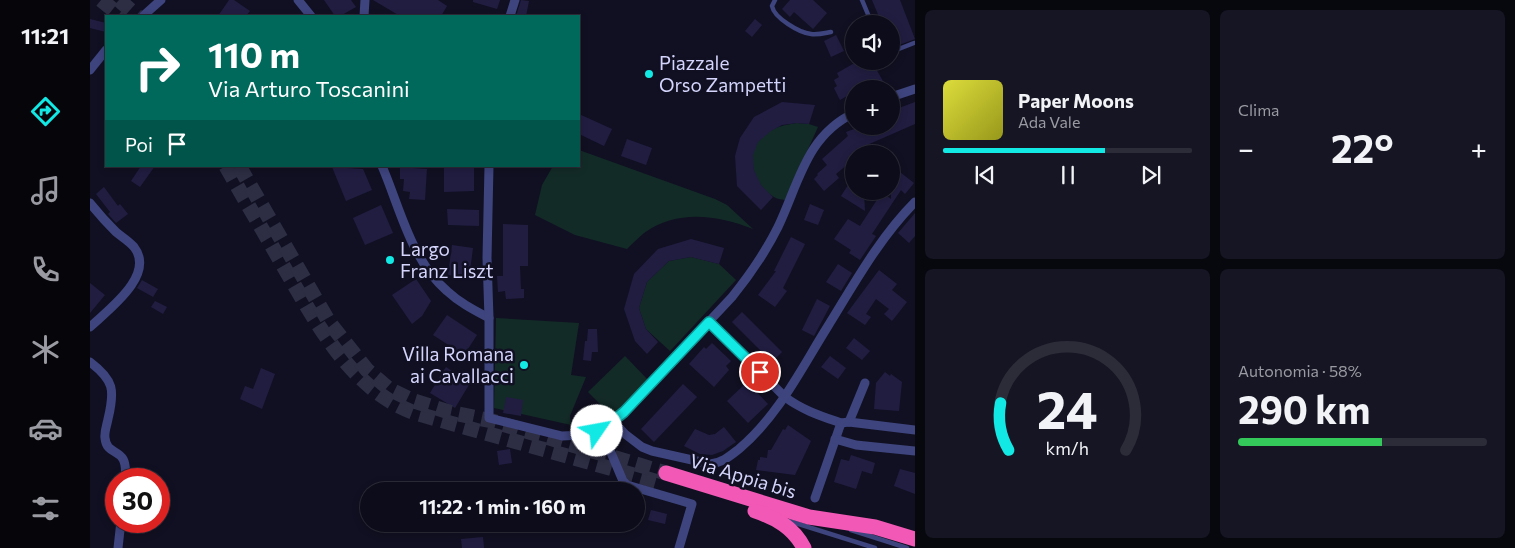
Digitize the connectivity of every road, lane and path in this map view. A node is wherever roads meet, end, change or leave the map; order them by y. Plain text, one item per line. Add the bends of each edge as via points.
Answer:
1 (161, 0) edge
2 (298, 0) edge
3 (365, 0) edge
4 (515, 0) edge
5 (775, 0) edge
6 (862, 0) edge
7 (144, 15) edge
8 (310, 15) edge
9 (364, 15) edge
10 (510, 15) edge
11 (868, 15) edge
12 (832, 32) dead end
13 (914, 43) edge
14 (900, 48) edge
15 (105, 51) edge
16 (90, 70) edge
17 (915, 89) edge
18 (900, 95) edge
19 (845, 118) edge
20 (382, 167) edge
21 (489, 167) edge
22 (915, 202) edge
23 (90, 204) edge
24 (489, 318) junction
25 (709, 322) junction
26 (90, 327) edge
27 (90, 362) edge
28 (865, 383) dead end
29 (785, 397) junction
30 (613, 421) junction
31 (845, 422) junction
32 (602, 429) junction
33 (915, 430) edge
34 (835, 439) junction
35 (915, 451) edge
36 (126, 468) edge
37 (815, 498) dead end
38 (773, 516) junction
39 (808, 516) junction
40 (120, 533) edge
41 (915, 539) edge
42 (118, 548) edge
43 (679, 548) edge
44 (804, 548) edge
45 (875, 548) edge
46 (907, 548) edge

1 - 7 street
2 - 8 street
3 - 9 street
4 - 10 street
5 - 12 lane via 772,6 774,14 799,30 810,34
6 - 11 lane
13 - 14 lane
15 - 16 street
17 - 18 street
19 - 25 street via 831,127 813,147 771,238 741,285
20 - 24 street via 416,250 433,276 456,298
21 - 24 street via 486,266
22 - 29 street via 884,239
23 - 26 street via 134,247 140,262 138,274 126,291
24 - 32 street via 490,418 562,436 583,435
25 - 29 street
25 - 30 street
27 - 36 street via 110,382 111,406 105,438 110,449 124,459
28 - 31 street
29 - 30 street via 744,445 714,464 647,449 633,441
29 - 31 street via 804,409
30 - 32 street
31 - 33 street
31 - 34 street
32 - 43 street via 627,485 692,504
34 - 35 street via 856,445
34 - 37 street
38 - 39 highway, Via Appia bis via 664,478
38 - 44 highway, Via Appia bis via 793,531
38 - 45 lane
39 - 41 highway, Via Appia bis via 868,526
39 - 46 lane
40 - 42 street

